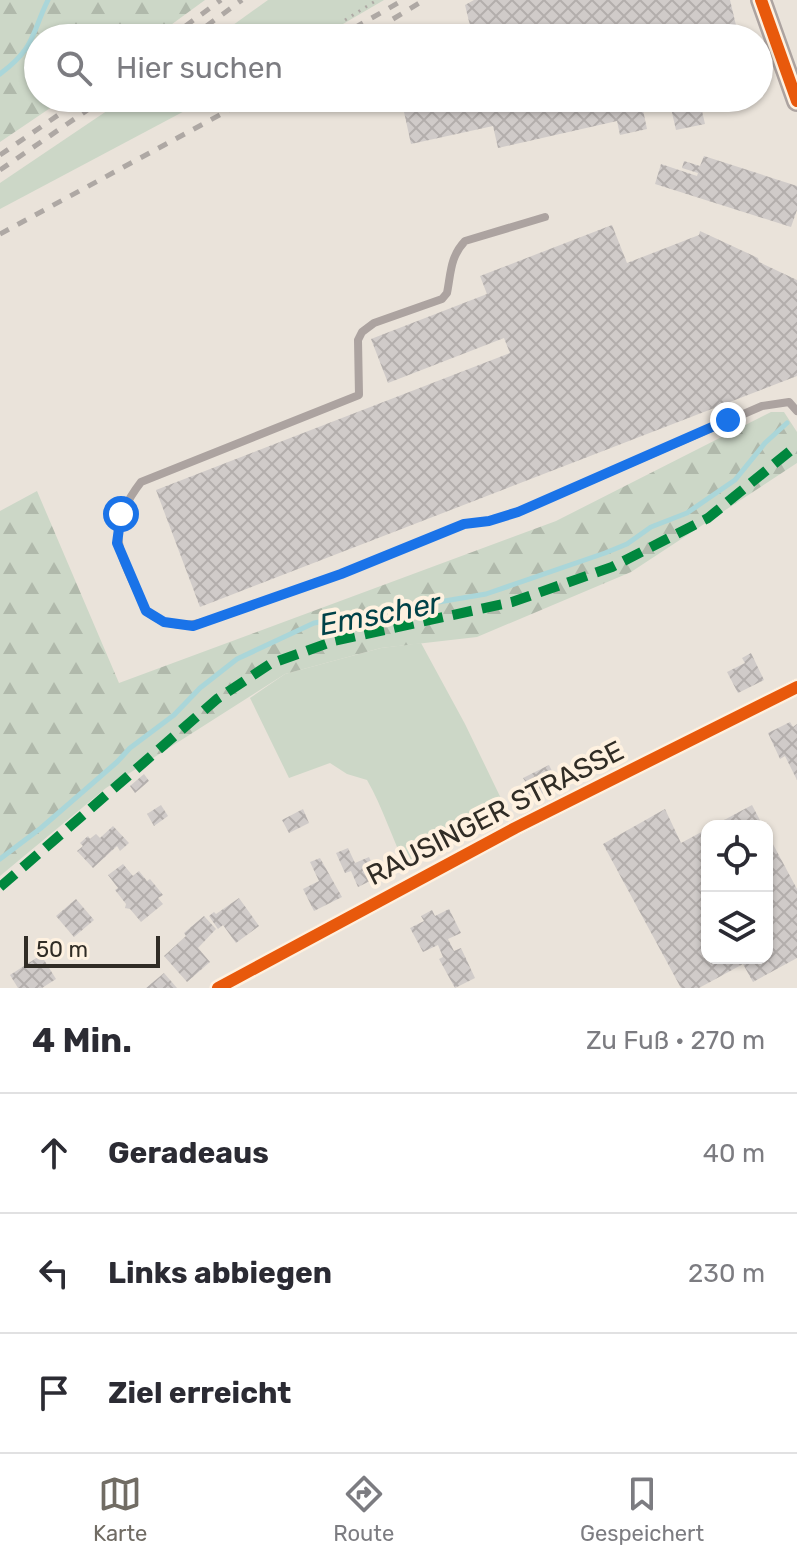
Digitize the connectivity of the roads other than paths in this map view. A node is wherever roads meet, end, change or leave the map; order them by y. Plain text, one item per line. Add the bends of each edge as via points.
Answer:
1 (761, 0) edge
2 (772, 24) edge
3 (773, 26) edge
4 (792, 67) edge
5 (797, 101) edge
6 (545, 217) dead end
7 (797, 411) edge
8 (797, 687) edge
9 (218, 988) edge

1 - 2 street
3 - 4 street
4 - 5 street
6 - 7 lane via 465,241 450,267 442,299 366,328 358,340 359,395 141,482 121,514 117,543 146,611 175,626 193,626 464,524 518,512 762,406 789,402
8 - 9 street, RAUSINGER STRASSE via 515,828

